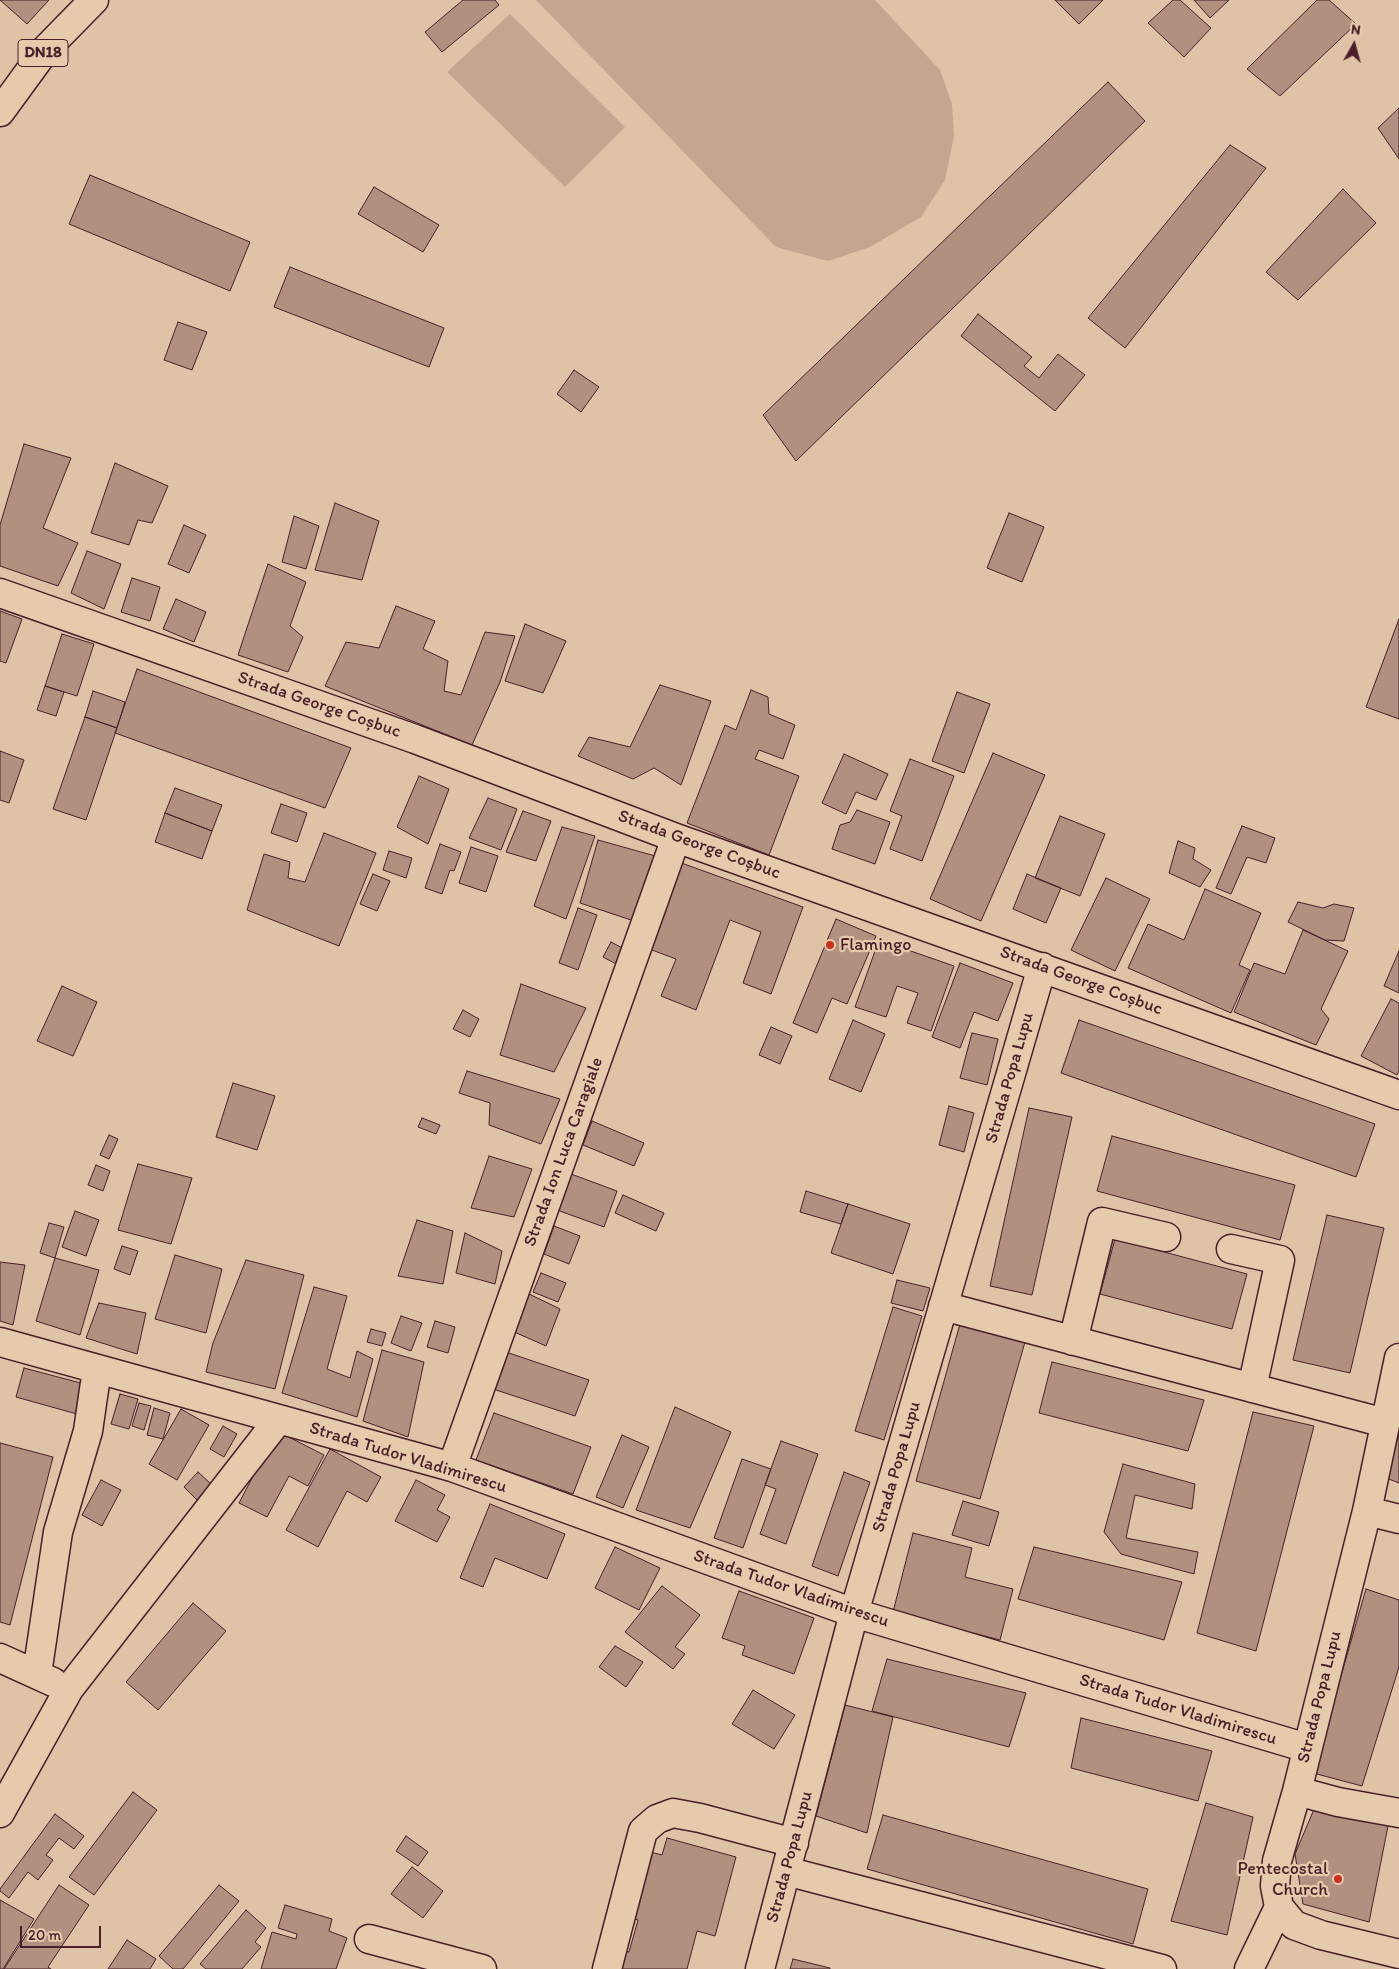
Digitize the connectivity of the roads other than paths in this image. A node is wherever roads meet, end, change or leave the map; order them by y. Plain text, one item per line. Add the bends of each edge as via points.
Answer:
1 (94, 0) edge
2 (0, 112) edge
3 (0, 593) edge
4 (676, 838) junction
5 (1042, 967) junction
6 (1399, 1095) edge
7 (1166, 1237) dead end
8 (1230, 1250) dead end
9 (943, 1306) junction
10 (1073, 1340) junction
11 (0, 1342) edge
12 (1399, 1358) edge
13 (97, 1369) junction
14 (1252, 1388) junction
15 (279, 1420) junction
16 (1385, 1423) junction
17 (452, 1467) junction
18 (1367, 1511) junction
19 (1399, 1519) edge
20 (854, 1613) junction
21 (0, 1658) edge
22 (37, 1674) junction
23 (69, 1689) junction
24 (1307, 1748) junction
25 (1297, 1791) junction
26 (0, 1813) edge
27 (1399, 1813) edge
28 (794, 1843) junction
29 (786, 1871) junction
30 (1279, 1906) junction
31 (369, 1939) dead end
32 (1399, 1954) edge
33 (482, 1969) edge
34 (606, 1969) edge
35 (760, 1969) edge
36 (1162, 1969) edge
37 (1249, 1969) edge

1 - 2 street, DN18 via 46,49
3 - 4 street, Strada George Coșbuc via 415,739
4 - 5 street, Strada George Coșbuc
4 - 17 street, Strada Ion Luca Caragiale
5 - 6 street, Strada George Coșbuc
5 - 9 street, Strada Popa Lupu
7 - 10 street via 1102,1222
8 - 14 street via 1280,1260
9 - 10 street
9 - 20 street, Strada Popa Lupu
10 - 14 street
11 - 13 street, Strada Tudor Vladimirescu
12 - 16 street, Strada Popa Lupu
13 - 15 street, Strada Tudor Vladimirescu
13 - 22 street via 88,1431 58,1532
14 - 16 street
15 - 17 street, Strada Tudor Vladimirescu
15 - 23 street
16 - 18 street, Strada Popa Lupu
17 - 20 street, Strada Tudor Vladimirescu
18 - 19 street
18 - 24 street, Strada Popa Lupu
20 - 24 street, Strada Tudor Vladimirescu
20 - 28 street, Strada Popa Lupu
21 - 22 street
22 - 23 street
23 - 26 street
24 - 25 street, Strada Popa Lupu
25 - 27 street
25 - 30 street, Strada Popa Lupu via 1277,1861 1275,1886
28 - 29 street, Strada Popa Lupu
28 - 34 street via 673,1813 657,1819 643,1831
29 - 35 street, Strada Popa Lupu
29 - 36 street
30 - 32 street via 1294,1925
30 - 37 street
31 - 33 street

